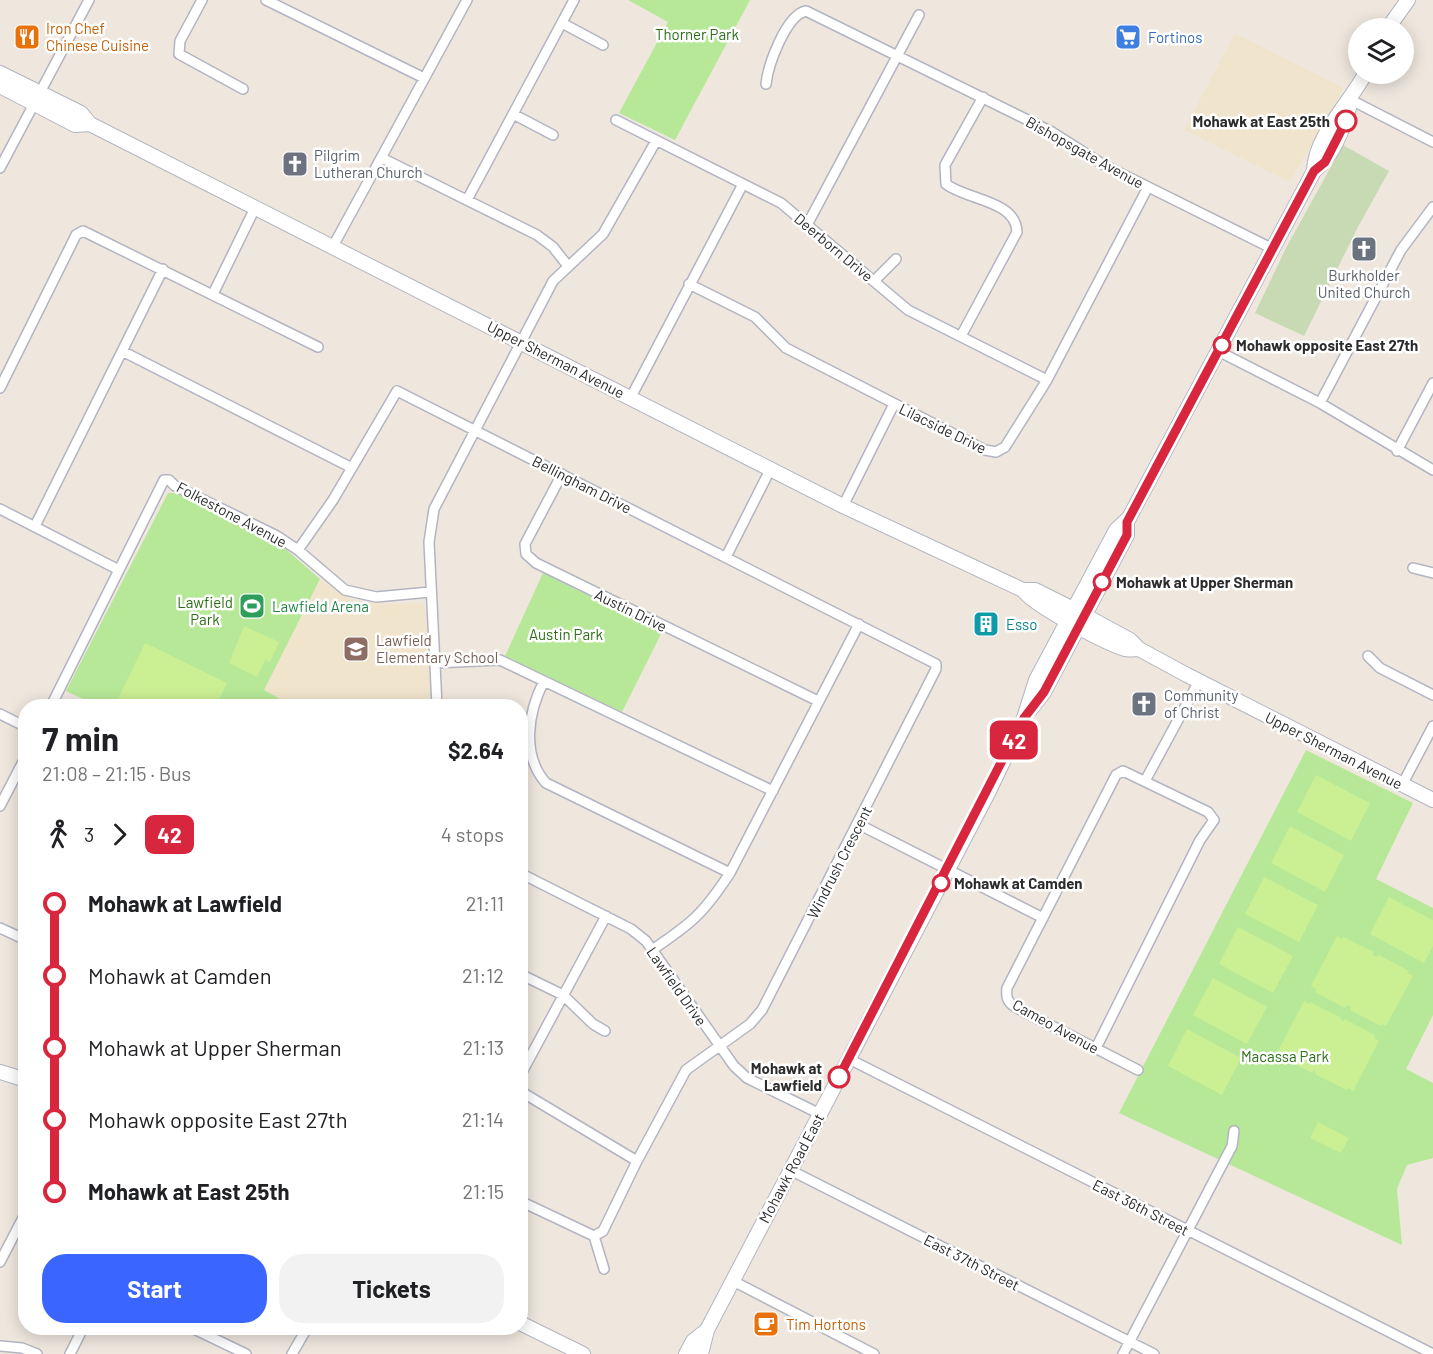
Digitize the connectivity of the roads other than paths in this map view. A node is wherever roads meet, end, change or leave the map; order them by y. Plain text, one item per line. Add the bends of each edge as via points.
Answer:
1 (89, 0) edge
2 (202, 0) edge
3 (266, 0) edge
4 (467, 0) edge
5 (574, 0) edge
6 (1395, 0) edge
7 (1408, 0) edge
8 (919, 15) dead end
9 (1392, 18) edge
10 (1396, 18) edge
11 (562, 23) junction
12 (603, 45) dead end
13 (898, 55) junction
14 (0, 73) edge
15 (424, 78) junction
16 (766, 84) dead end
17 (1360, 84) edge
18 (0, 86) edge
19 (243, 89) dead end
20 (983, 97) junction
21 (36, 98) junction
22 (1351, 100) junction
23 (513, 114) junction
24 (616, 120) dead end
25 (553, 135) dead end
26 (656, 141) junction
27 (1433, 142) edge
28 (382, 158) junction
29 (0, 168) edge
30 (743, 184) junction
31 (1148, 187) junction
32 (467, 200) junction
33 (1433, 207) edge
34 (255, 208) junction
35 (807, 225) junction
36 (332, 248) junction
37 (1273, 249) junction
38 (896, 259) dead end
39 (568, 266) junction
40 (163, 269) junction
41 (874, 281) junction
42 (689, 284) junction
43 (213, 294) junction
44 (961, 336) junction
45 (522, 341) junction
46 (318, 347) dead end
47 (122, 351) junction
48 (1218, 351) junction
49 (1047, 380) junction
50 (1433, 383) edge
51 (0, 388) edge
52 (631, 397) junction
53 (894, 404) junction
54 (1320, 404) junction
55 (474, 430) junction
56 (1397, 451) junction
57 (352, 468) junction
58 (771, 468) junction
59 (1433, 470) edge
60 (562, 474) junction
61 (843, 506) junction
62 (0, 508) edge
63 (35, 526) junction
64 (298, 550) junction
65 (726, 557) junction
66 (1413, 568) dead end
67 (119, 570) junction
68 (1433, 573) edge
69 (430, 592) junction
70 (1076, 618) junction
71 (859, 624) junction
72 (1368, 656) dead end
73 (934, 662) joint
74 (434, 663) junction
75 (544, 681) junction
76 (1199, 681) junction
77 (1433, 694) edge
78 (54, 699) edge
79 (437, 699) edge
80 (818, 701) junction
81 (0, 714) edge
82 (18, 723) edge
83 (1433, 726) edge
84 (18, 771) edge
85 (1145, 781) junction
86 (1402, 785) junction
87 (773, 791) junction
88 (1433, 800) edge
89 (0, 806) edge
90 (858, 824) junction
91 (948, 869) junction
92 (730, 873) junction
93 (528, 877) edge
94 (606, 916) junction
95 (1043, 918) junction
96 (0, 928) edge
97 (18, 936) edge
98 (652, 950) junction
99 (528, 978) edge
100 (563, 995) junction
101 (605, 1031) dead end
102 (717, 1045) junction
103 (1096, 1048) junction
104 (849, 1059) junction
105 (528, 1061) edge
106 (1138, 1071) dead end
107 (0, 1072) edge
108 (18, 1078) edge
109 (528, 1096) edge
110 (820, 1114) junction
111 (1234, 1131) dead end
112 (637, 1161) junction
113 (790, 1170) junction
114 (528, 1205) edge
115 (18, 1227) edge
116 (1188, 1231) junction
117 (594, 1236) junction
118 (0, 1262) edge
119 (604, 1269) dead end
120 (733, 1281) junction
121 (528, 1327) edge
122 (707, 1330) junction
123 (80, 1335) edge
124 (209, 1335) edge
125 (303, 1335) edge
126 (1130, 1341) junction
127 (0, 1346) edge
128 (37, 1354) edge
129 (70, 1354) edge
130 (246, 1354) edge
131 (292, 1354) edge
132 (583, 1354) edge
133 (686, 1354) edge
134 (701, 1354) edge
135 (874, 1354) edge
136 (1123, 1354) edge
137 (1154, 1354) edge
138 (1433, 1354) edge

1 - 21 street
2 - 19 street via 180,41 178,54
3 - 15 street
4 - 15 street
5 - 11 street
6 - 9 main road
7 - 10 main road
8 - 13 street
11 - 12 street
11 - 23 street
13 - 16 street, Bishopsgate Avenue via 814,13 800,12 772,58
13 - 20 street, Bishopsgate Avenue
13 - 35 street
14 - 21 main road, Upper Sherman Avenue
15 - 28 street
17 - 22 main road, Mohawk Road East
18 - 21 main road, Upper Sherman Avenue
20 - 31 street, Bishopsgate Avenue
20 - 44 street via 945,165 946,184 1006,211 1017,224 1017,232
21 - 29 street
21 - 34 main road, Upper Sherman Avenue via 81,114 90,124
22 - 27 street
22 - 37 main road, Mohawk Road East via 1346,121 1325,162 1314,171
23 - 25 street
23 - 32 street
24 - 26 street, Deerborn Drive
26 - 30 street, Deerborn Drive
26 - 39 street via 607,228
28 - 32 street
28 - 36 street
30 - 35 street, Deerborn Drive via 781,203
30 - 42 street
31 - 37 street, Bishopsgate Avenue
31 - 49 street, Lilacside Drive
32 - 39 street via 537,235
33 - 54 street via 1401,250
34 - 36 main road, Upper Sherman Avenue
34 - 43 street
35 - 41 street, Deerborn Drive
36 - 45 main road, Upper Sherman Avenue
37 - 48 main road, Mohawk Road East
38 - 41 street
39 - 45 street via 553,281
40 - 43 street
40 - 47 street
40 - 51 street via 88,232 79,232
41 - 44 street, Deerborn Drive via 908,310
42 - 52 street
42 - 53 street, Lilacside Drive via 755,317 786,348
43 - 46 street
44 - 49 street, Deerborn Drive
45 - 52 main road, Upper Sherman Avenue
45 - 55 street
47 - 57 street
47 - 63 street
48 - 54 street
48 - 70 main road, Mohawk Road East via 1127,522 1127,535
49 - 53 street, Lilacside Drive via 1005,447 996,452
50 - 56 street
52 - 58 main road, Upper Sherman Avenue
53 - 61 street
54 - 56 street
55 - 57 street, Bellingham Drive via 397,391
55 - 60 street, Bellingham Drive
55 - 69 street via 434,509 429,542
56 - 59 street
57 - 64 street, Bellingham Drive
58 - 61 main road, Upper Sherman Avenue
58 - 65 street
60 - 65 street, Bellingham Drive
60 - 80 street, Austin Drive via 525,544 526,554 536,564
61 - 70 main road, Upper Sherman Avenue via 1023,590 1035,590
62 - 63 street
63 - 67 street
64 - 67 street, Folkestone Avenue via 164,480
64 - 69 street, Folkestone Avenue via 345,590 376,597
65 - 71 street, Bellingham Drive
66 - 68 street
67 - 78 street, Folkestone Avenue
69 - 74 street
70 - 76 main road, Upper Sherman Avenue via 1130,640 1139,649
70 - 91 main road, Mohawk Road East via 1036,680 1024,718
71 - 73 street, Bellingham Drive
71 - 80 street
72 - 77 street via 1380,668
73 - 90 street, Windrush Crescent via 936,669
74 - 75 street via 500,660
74 - 79 street
75 - 87 street
75 - 92 street via 530,715 534,770 546,783
76 - 85 street
76 - 86 main road, Upper Sherman Avenue
80 - 87 street
81 - 82 street
83 - 86 street
84 - 89 street
85 - 95 street, Cameo Avenue via 1124,771 1116,775
85 - 103 street via 1208,812 1214,820 1200,840
86 - 88 main road, Upper Sherman Avenue
87 - 92 street
90 - 91 street
90 - 102 street, Windrush Crescent via 762,1010 750,1024
91 - 95 street
91 - 104 main road, Mohawk Road East
92 - 98 street via 696,919
93 - 94 street, Lawfield Drive
94 - 98 street, Lawfield Drive via 632,929
94 - 100 street
95 - 103 street, Cameo Avenue via 1007,988 1009,1003
96 - 97 street
98 - 102 street, Lawfield Drive
99 - 100 street
100 - 101 street
100 - 105 street
102 - 110 street, Lawfield Drive via 747,1078
102 - 112 street, Windrush Crescent via 686,1070
103 - 106 street, Cameo Avenue
104 - 110 main road, Mohawk Road East
104 - 116 street, East 36th Street
107 - 108 main road
109 - 112 street
110 - 113 main road, Mohawk Road East
111 - 116 street via 1232,1146
112 - 117 street, Windrush Crescent via 603,1231
113 - 120 main road, Mohawk Road East
113 - 126 street, East 37th Street
114 - 117 street
115 - 118 street
116 - 126 street
116 - 138 street, East 36th Street
117 - 119 street
120 - 122 main road, Mohawk Road East
120 - 135 street
121 - 132 main road
122 - 133 main road, Mohawk Road East via 693,1341
122 - 134 main road, Mohawk Road East
123 - 129 street
124 - 130 street
125 - 131 street
126 - 136 street
126 - 137 street, East 37th Street
127 - 128 street

